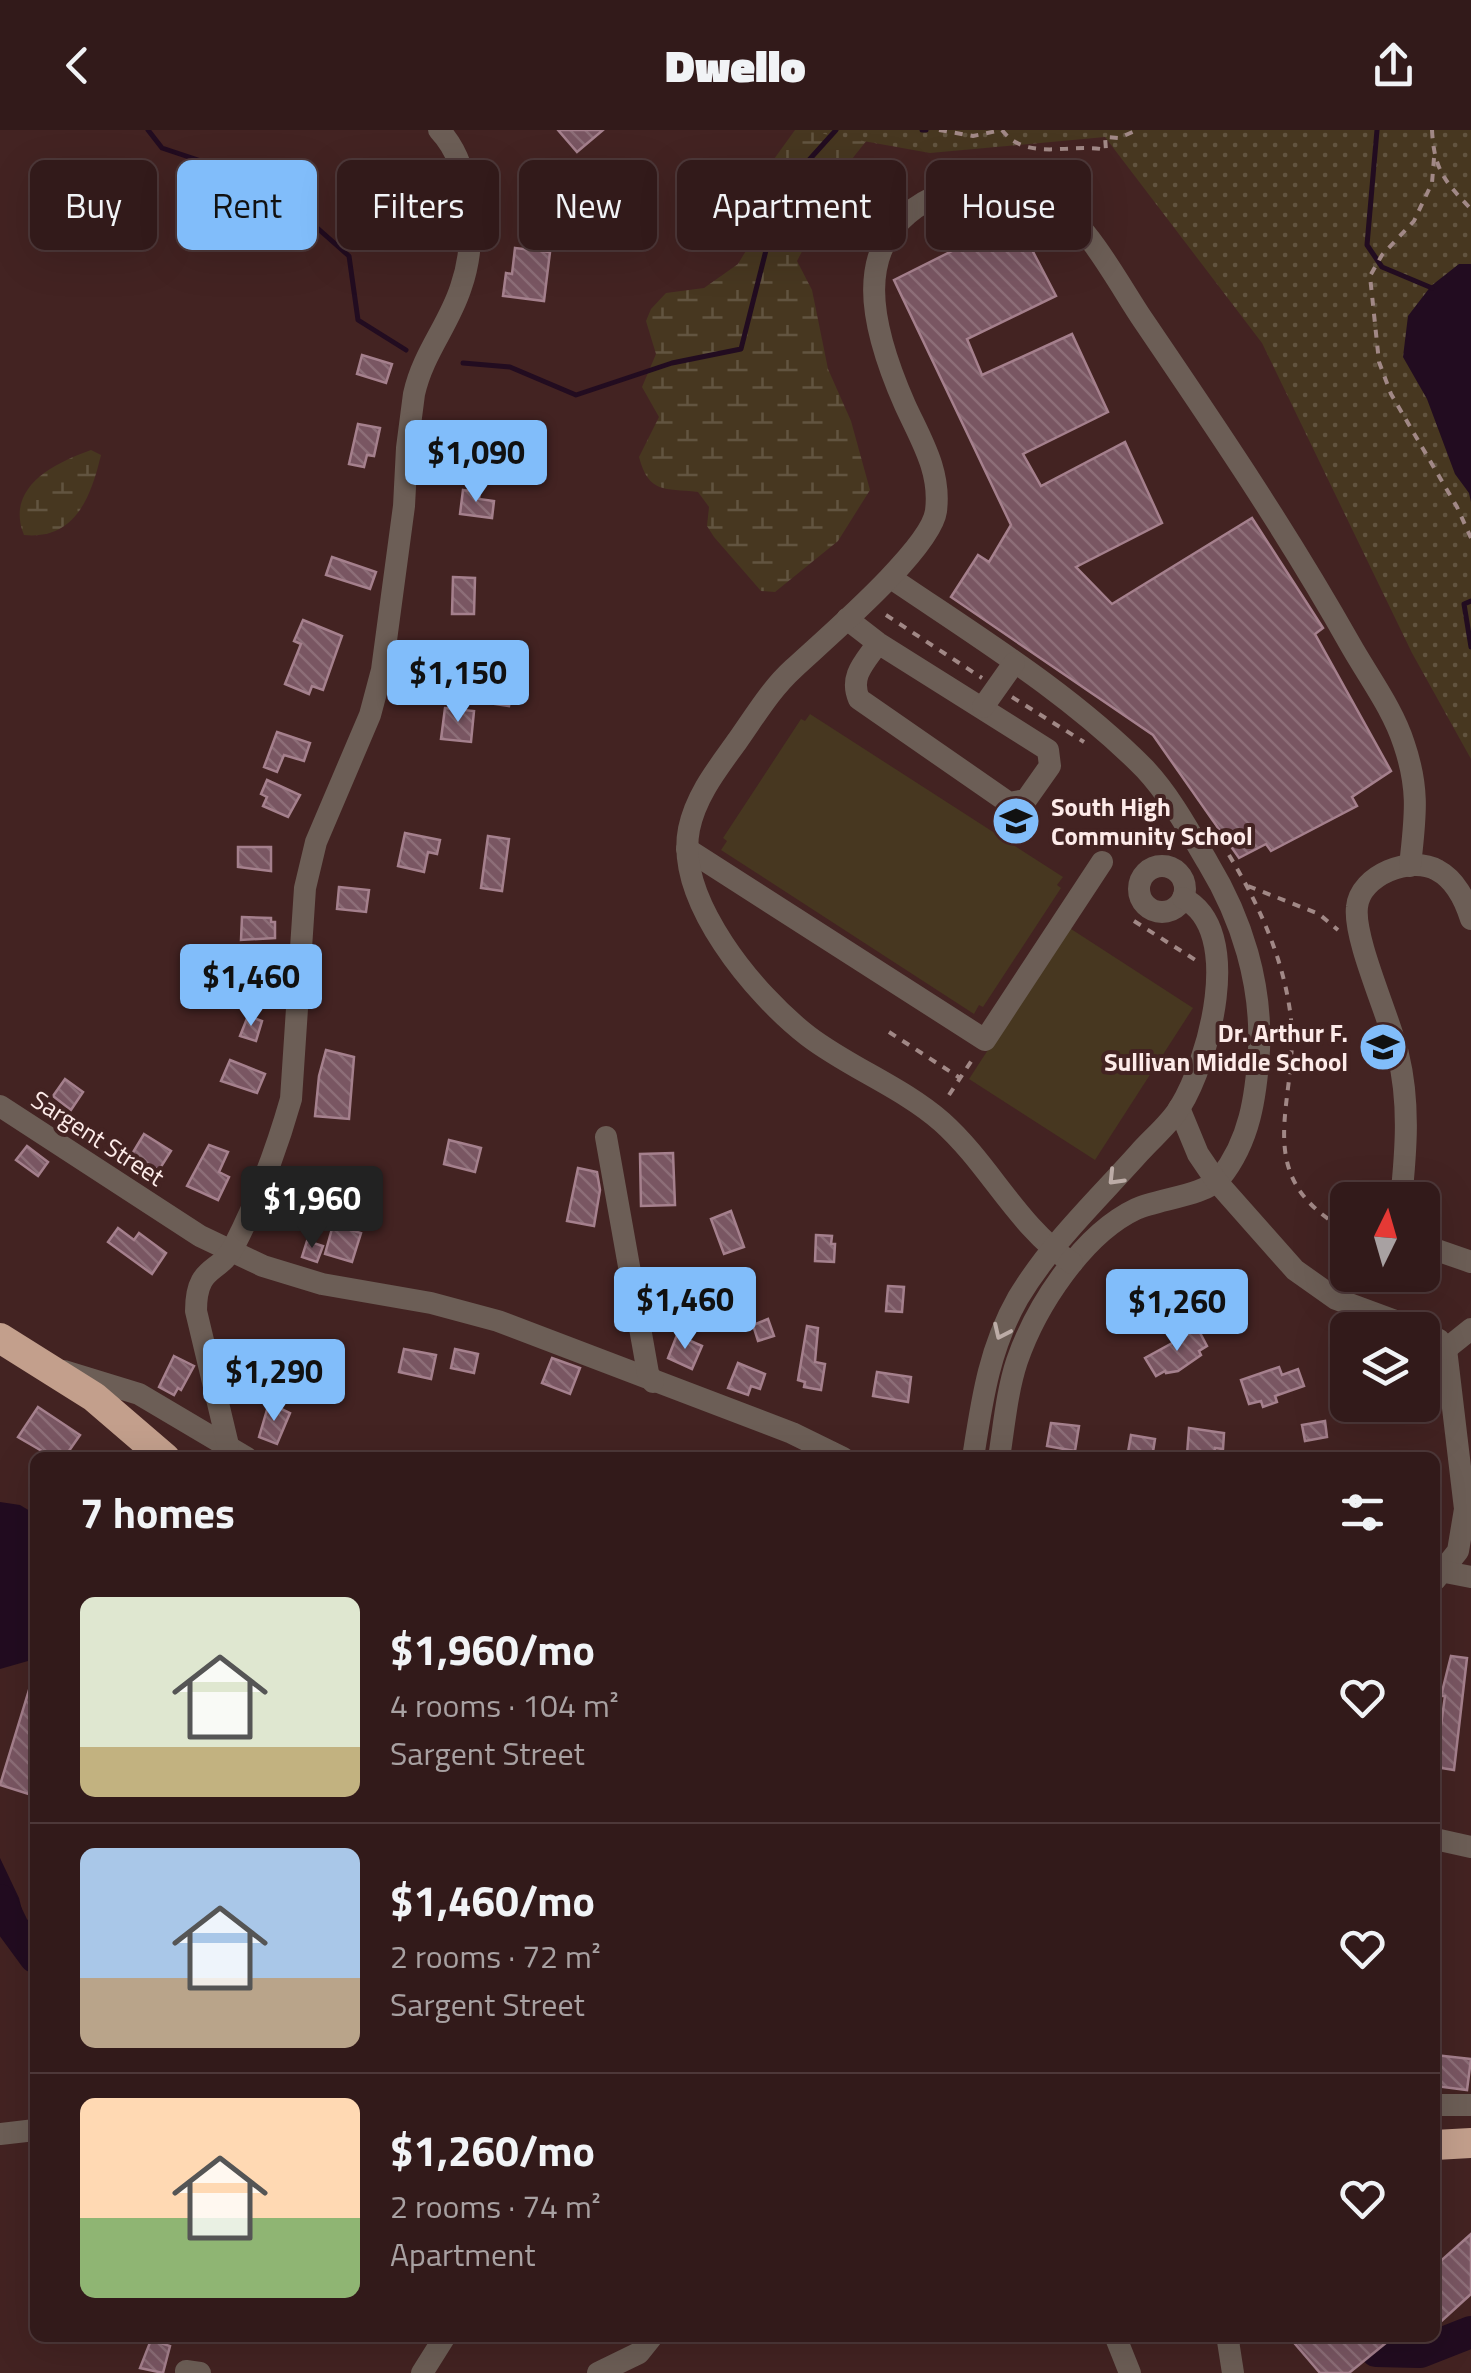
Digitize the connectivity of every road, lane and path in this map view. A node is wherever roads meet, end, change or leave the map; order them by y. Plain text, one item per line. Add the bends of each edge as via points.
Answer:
1 (439, 130) edge
2 (939, 130) edge
3 (1137, 130) edge
4 (1432, 130) edge
5 (1434, 158) junction
6 (1471, 209) edge
7 (1471, 538) edge
8 (891, 578) junction
9 (886, 615) dead end
10 (847, 619) junction
11 (878, 643) junction
12 (1014, 664) junction
13 (988, 682) dead end
14 (1008, 694) dead end
15 (983, 707) junction
16 (1089, 745) dead end
17 (687, 849) junction
18 (1230, 855) dead end
19 (1102, 862) dead end
20 (1410, 866) junction
21 (1248, 886) junction
22 (1182, 898) dead end
23 (1471, 919) edge
24 (1134, 921) dead end
25 (1344, 936) dead end
26 (1206, 966) dead end
27 (889, 1032) dead end
28 (972, 1059) dead end
29 (960, 1078) junction
30 (949, 1095) dead end
31 (0, 1106) edge
32 (1180, 1108) junction
33 (606, 1137) dead end
34 (1217, 1182) junction
35 (1402, 1182) edge
36 (1330, 1221) edge
37 (232, 1251) junction
38 (1440, 1252) edge
39 (1062, 1256) junction
40 (1471, 1262) edge
41 (1371, 1312) edge
42 (1471, 1329) edge
43 (0, 1338) edge
44 (1440, 1341) edge
45 (1446, 1349) junction
46 (51, 1368) junction
47 (652, 1382) junction
48 (237, 1451) edge
49 (158, 1452) edge
50 (830, 1452) edge
51 (974, 1452) edge
52 (1001, 1452) edge
53 (1440, 1572) edge
54 (1440, 1574) edge
55 (1471, 1577) edge
56 (1440, 1840) edge
57 (1471, 1847) edge
58 (1440, 2105) edge
59 (1471, 2105) edge
60 (30, 2131) edge
61 (0, 2134) edge
62 (1471, 2144) edge
63 (1440, 2145) edge
64 (441, 2342) edge
65 (1118, 2342) edge
66 (1229, 2342) edge
67 (644, 2354) edge
68 (422, 2373) edge
69 (598, 2373) edge
70 (1130, 2373) edge
71 (1233, 2373) edge

1 - 37 street via 463,176 468,258 414,394 391,611 374,702 309,866 291,1099
2 - 3 path via 973,136 1002,130 1010,140 1070,152 1106,150 1104,137
4 - 5 path
5 - 6 path
5 - 7 path via 1432,183 1414,221 1370,276 1380,362 1391,394
8 - 10 street
8 - 12 street
8 - 20 street via 936,520 938,485 876,326 878,255 902,218 957,188 990,184 1035,194 1076,221 1218,430 1403,738 1418,794
9 - 13 path
10 - 11 street
10 - 17 street via 780,682 702,791
11 - 15 street
11 - 15 street via 856,676 860,699 1018,804 1051,758
12 - 15 street
12 - 34 street via 1147,772 1226,893 1245,943 1260,1031 1242,1147
14 - 16 path
17 - 19 street via 985,1040
17 - 39 street via 703,909 773,1006 810,1038 944,1124 1023,1220
18 - 21 path
20 - 23 street via 1434,868 1452,880
20 - 35 street via 1372,880 1356,912 1406,1096
21 - 25 path via 1319,914
21 - 36 path via 1291,1015 1284,1156 1307,1199
22 - 32 street via 1209,929 1216,1003
24 - 26 path
27 - 29 path
28 - 29 path
29 - 30 path
31 - 37 street, Sargent Street
32 - 34 street
32 -> 39 street
33 - 47 street
34 - 39 street via 1153,1201
34 - 41 street via 1307,1280
37 - 47 street, Sargent Street via 322,1284 472,1312
37 - 48 street via 205,1273 196,1305
38 - 40 street
39 -> 51 street via 1018,1298 994,1348
39 - 52 street via 1017,1362
42 - 45 street
43 - 46 highway
44 - 45 street
45 - 53 street via 1465,1509 1458,1551
46 - 48 street via 139,1394
46 - 49 highway
47 - 50 street, Sargent Street
54 - 55 street
56 - 57 street
58 - 59 street
60 - 61 street
62 - 63 highway
64 - 68 street
65 - 70 street
66 - 71 street
67 - 69 street

